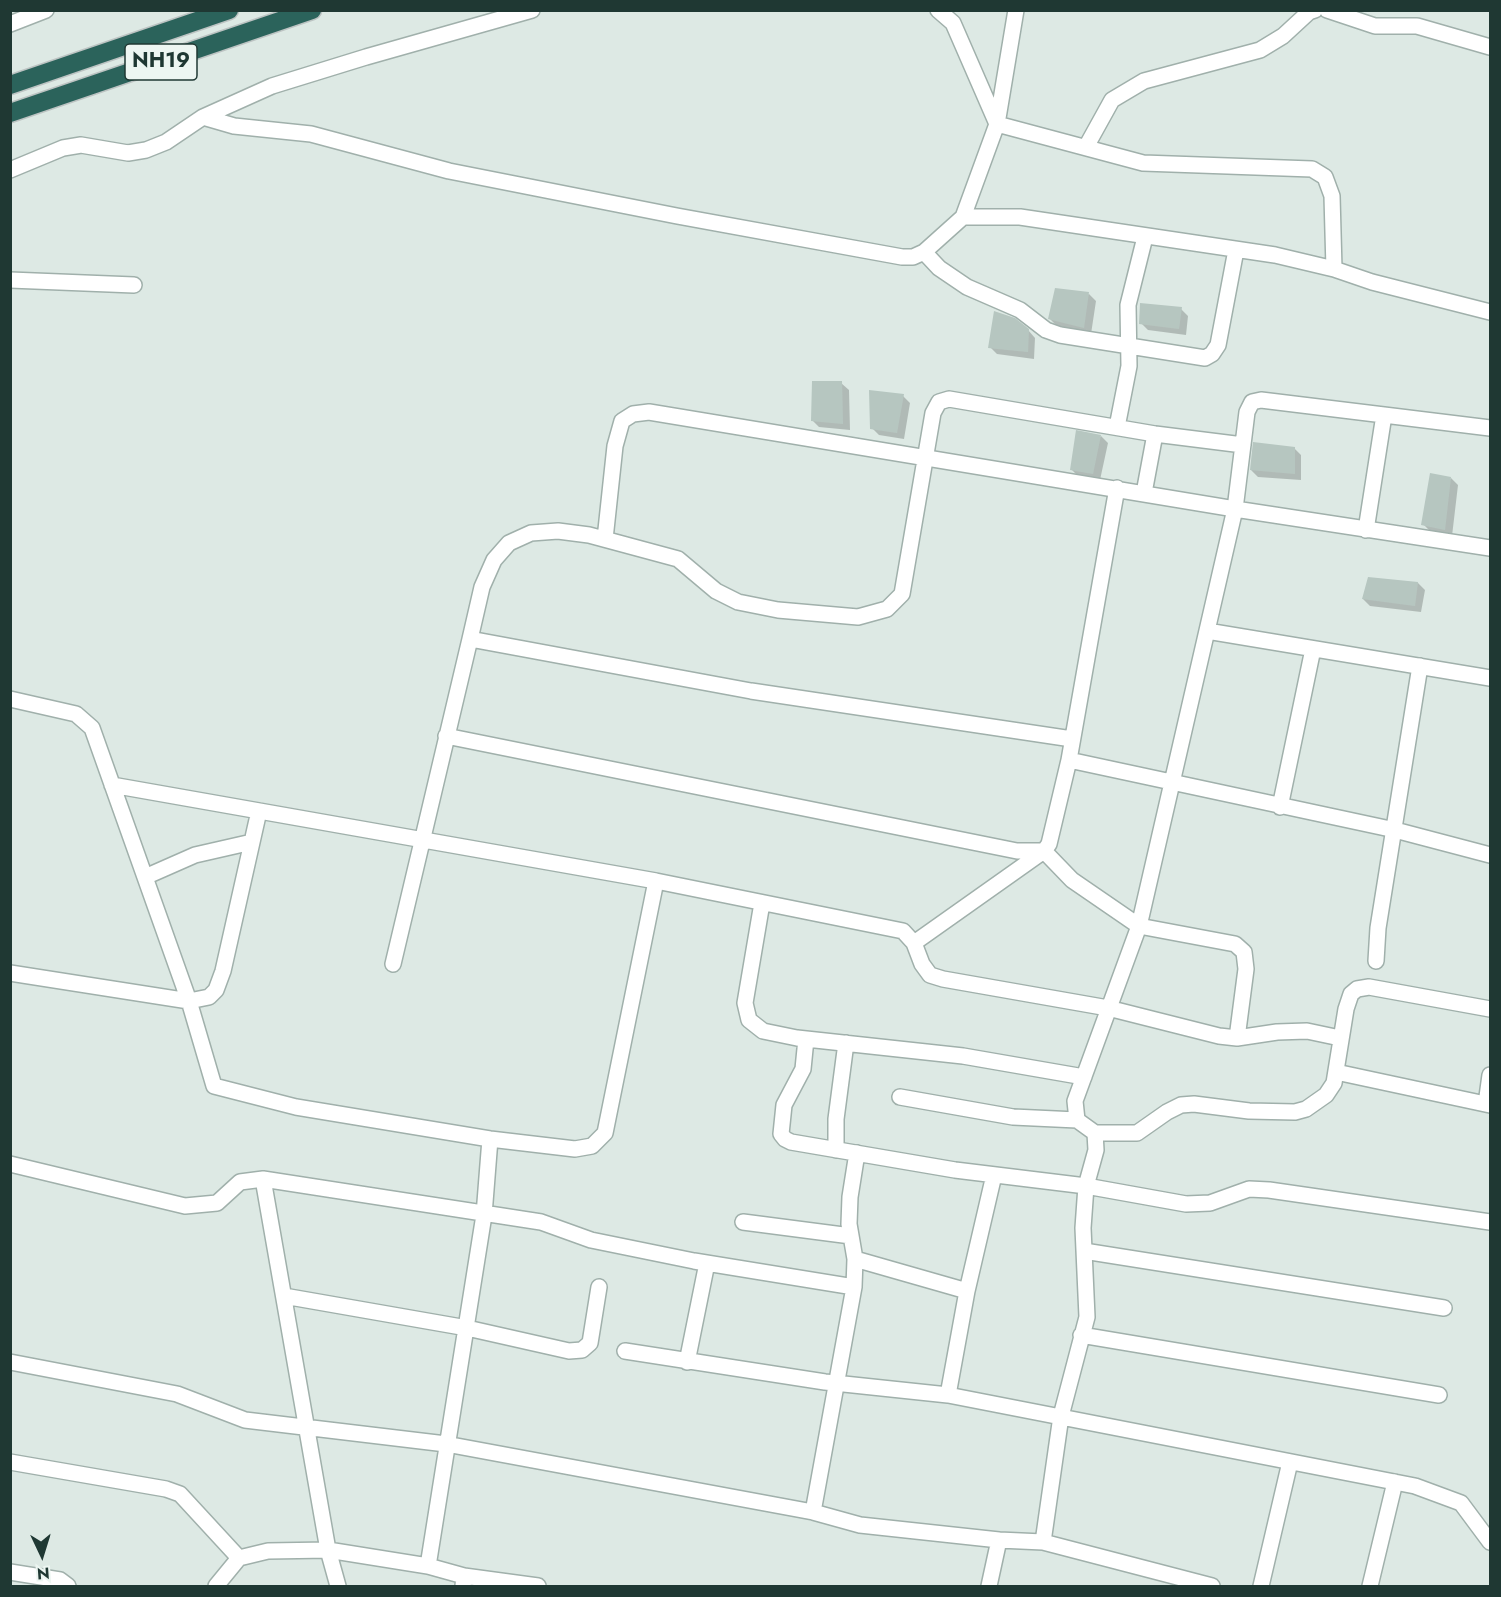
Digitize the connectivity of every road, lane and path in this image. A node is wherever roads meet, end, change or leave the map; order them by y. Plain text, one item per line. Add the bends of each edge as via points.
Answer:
1 (46, 10) edge
2 (312, 10) edge
3 (532, 10) edge
4 (938, 10) edge
5 (1016, 10) edge
6 (1315, 10) edge
7 (1327, 10) edge
8 (222, 13) edge
9 (10, 24) edge
10 (224, 40) junction
11 (1491, 46) edge
12 (10, 85) edge
13 (10, 113) edge
14 (203, 117) junction
15 (997, 124) junction
16 (1086, 147) junction
17 (10, 170) edge
18 (963, 217) junction
19 (1145, 237) junction
20 (1236, 250) junction
21 (924, 252) junction
22 (1334, 269) junction
23 (10, 280) edge
24 (134, 285) dead end
25 (1491, 312) edge
26 (1129, 347) junction
27 (1384, 415) junction
28 (1117, 427) junction
29 (1491, 428) edge
30 (1155, 434) junction
31 (1243, 445) junction
32 (927, 459) junction
33 (1117, 488) junction
34 (1144, 493) junction
35 (1235, 509) junction
36 (1366, 530) junction
37 (605, 539) junction
38 (1491, 548) edge
39 (1207, 631) junction
40 (470, 639) junction
41 (1313, 648) junction
42 (1420, 666) junction
43 (1491, 678) edge
44 (10, 699) edge
45 (446, 736) junction
46 (1072, 739) junction
47 (1069, 760) junction
48 (1171, 784) junction
49 (112, 785) junction
50 (1280, 807) junction
51 (259, 811) junction
52 (1395, 830) junction
53 (421, 840) junction
54 (252, 842) junction
55 (1044, 851) junction
56 (1491, 855) edge
57 (145, 877) junction
58 (656, 881) junction
59 (762, 903) junction
60 (1138, 926) junction
61 (914, 943) junction
62 (1376, 961) dead end
63 (393, 964) dead end
64 (10, 973) edge
65 (189, 1001) junction
66 (1108, 1008) junction
67 (1491, 1010) edge
68 (1237, 1038) junction
69 (1340, 1038) junction
70 (806, 1039) junction
71 (846, 1043) junction
72 (1336, 1072) junction
73 (1491, 1075) edge
74 (1084, 1077) junction
75 (900, 1097) dead end
76 (1488, 1104) edge
77 (1077, 1120) junction
78 (1095, 1133) junction
79 (490, 1139) junction
80 (836, 1150) junction
81 (857, 1153) junction
82 (10, 1164) edge
83 (994, 1174) junction
84 (263, 1179) junction
85 (1086, 1186) junction
86 (484, 1215) junction
87 (743, 1222) dead end
88 (1491, 1222) edge
89 (851, 1236) junction
90 (1084, 1251) junction
91 (855, 1259) junction
92 (707, 1263) junction
93 (599, 1287) dead end
94 (854, 1287) junction
95 (967, 1291) junction
96 (284, 1296) junction
97 (1444, 1308) dead end
98 (467, 1328) junction
99 (1081, 1335) junction
100 (625, 1351) dead end
101 (10, 1362) edge
102 (687, 1362) junction
103 (836, 1382) junction
104 (948, 1395) junction
105 (1439, 1395) dead end
106 (1061, 1416) junction
107 (307, 1426) junction
108 (446, 1444) junction
109 (10, 1462) edge
110 (1290, 1462) junction
111 (1395, 1482) junction
112 (813, 1512) junction
113 (999, 1540) junction
114 (1043, 1542) junction
115 (1491, 1542) edge
116 (328, 1550) junction
117 (239, 1558) junction
118 (428, 1566) junction
119 (10, 1572) edge
120 (464, 1581) edge
121 (68, 1587) edge
122 (216, 1587) edge
123 (338, 1587) edge
124 (538, 1587) edge
125 (989, 1587) edge
126 (1212, 1587) edge
127 (1261, 1587) edge
128 (1370, 1587) edge

1 - 9 street
2 - 10 highway, NH19
3 - 14 street via 272,86
4 - 15 street via 952,23
5 - 15 street
6 - 16 street via 1260,50 1144,81 1112,100
7 - 11 street via 1375,26 1417,26
8 - 10 highway
8 - 12 highway, NH19
10 - 13 highway, NH19
14 - 17 street via 166,142 146,150 128,153 81,145 63,148
14 - 21 street via 234,126 311,135 449,171 677,216 902,257
15 - 16 street
15 - 18 street
16 - 22 street via 1143,163 1312,168 1325,177 1332,196
18 - 19 street via 1020,217
18 - 21 street
19 - 20 street
19 - 26 street via 1128,305
20 - 22 street
20 - 26 street via 1218,345 1212,354 1194,358
21 - 26 street via 967,287 1020,310 1046,330
22 - 25 street
23 - 24 street
26 - 28 street via 1130,366
27 - 29 street
27 - 31 street via 1261,400 1252,402 1247,411
27 - 36 street
28 - 30 street
28 - 32 street via 949,399 939,402 933,413
30 - 31 street
30 - 34 street
31 - 35 street
32 - 33 street
32 - 37 street via 649,412 633,414 622,421 615,446
32 - 37 street via 902,594 886,609 858,617 738,602 716,591 678,559
33 - 34 street
33 - 46 street
34 - 35 street
35 - 36 street
35 - 39 street
36 - 38 street
37 - 40 street via 558,531 531,533 509,543 494,560 482,587
39 - 41 street
39 - 48 street
40 - 45 street
40 - 46 street via 751,691
41 - 42 street
41 - 50 street
42 - 43 street
42 - 52 street
44 - 49 street via 76,714 92,728
45 - 53 street
45 - 55 street via 1017,851
46 - 47 street
47 - 48 street
47 - 55 street
48 - 50 street
48 - 60 street
49 - 51 street
49 - 57 street
50 - 52 street
51 - 53 street
51 - 54 street
52 - 56 street
52 - 62 street
53 - 58 street
53 - 63 street
54 - 57 street via 195,855
54 - 65 street via 216,990 209,997
55 - 60 street via 1072,880
55 - 61 street
57 - 65 street
58 - 59 street
58 - 79 street via 605,1133 592,1146 575,1149
59 - 61 street via 903,931
59 - 70 street via 745,1003 749,1020 763,1031
60 - 66 street
60 - 68 street via 1235,944 1244,952 1246,969
61 - 66 street via 930,975
64 - 65 street
65 - 79 street via 214,1086 296,1107
66 - 68 street
66 - 74 street
67 - 69 street via 1369,987 1357,989 1351,994
68 - 69 street via 1277,1032
69 - 72 street
70 - 71 street
70 - 80 street via 802,1069 784,1105 781,1134 791,1142
71 - 74 street via 963,1056
71 - 80 street
72 - 76 street
72 - 78 street via 1326,1095 1295,1112 1181,1105 1137,1133
73 - 76 street
74 - 77 street via 1075,1101
75 - 77 street via 1013,1117
77 - 78 street
78 - 85 street via 1096,1150
79 - 86 street
80 - 81 street
81 - 83 street
81 - 89 street via 850,1197
82 - 84 street via 185,1206 217,1203 240,1182
83 - 85 street
83 - 95 street
84 - 86 street
84 - 96 street
85 - 88 street via 1186,1204 1210,1203 1249,1189 1269,1190
85 - 90 street
86 - 92 street via 541,1222 591,1240
86 - 98 street
87 - 89 street
89 - 91 street
90 - 97 street
90 - 99 street via 1087,1317
91 - 94 street
91 - 95 street
92 - 94 street
92 - 102 street
93 - 98 street via 590,1343 582,1350 569,1351
94 - 103 street
95 - 104 street
96 - 98 street
96 - 107 street
98 - 108 street
99 - 105 street
99 - 106 street
100 - 102 street
101 - 107 street via 177,1394 245,1420
102 - 103 street
103 - 104 street
103 - 112 street
104 - 106 street
106 - 110 street
106 - 114 street
107 - 108 street
107 - 116 street
108 - 112 street
108 - 118 street
109 - 117 street via 180,1494
110 - 111 street
110 - 127 street
111 - 115 street via 1461,1503
111 - 128 street
112 - 113 street via 860,1525
113 - 114 street
113 - 125 street
114 - 126 street
116 - 117 street via 268,1551
116 - 118 street
116 - 123 street
117 - 122 street
118 - 120 street
119 - 121 street via 60,1580
120 - 124 street

